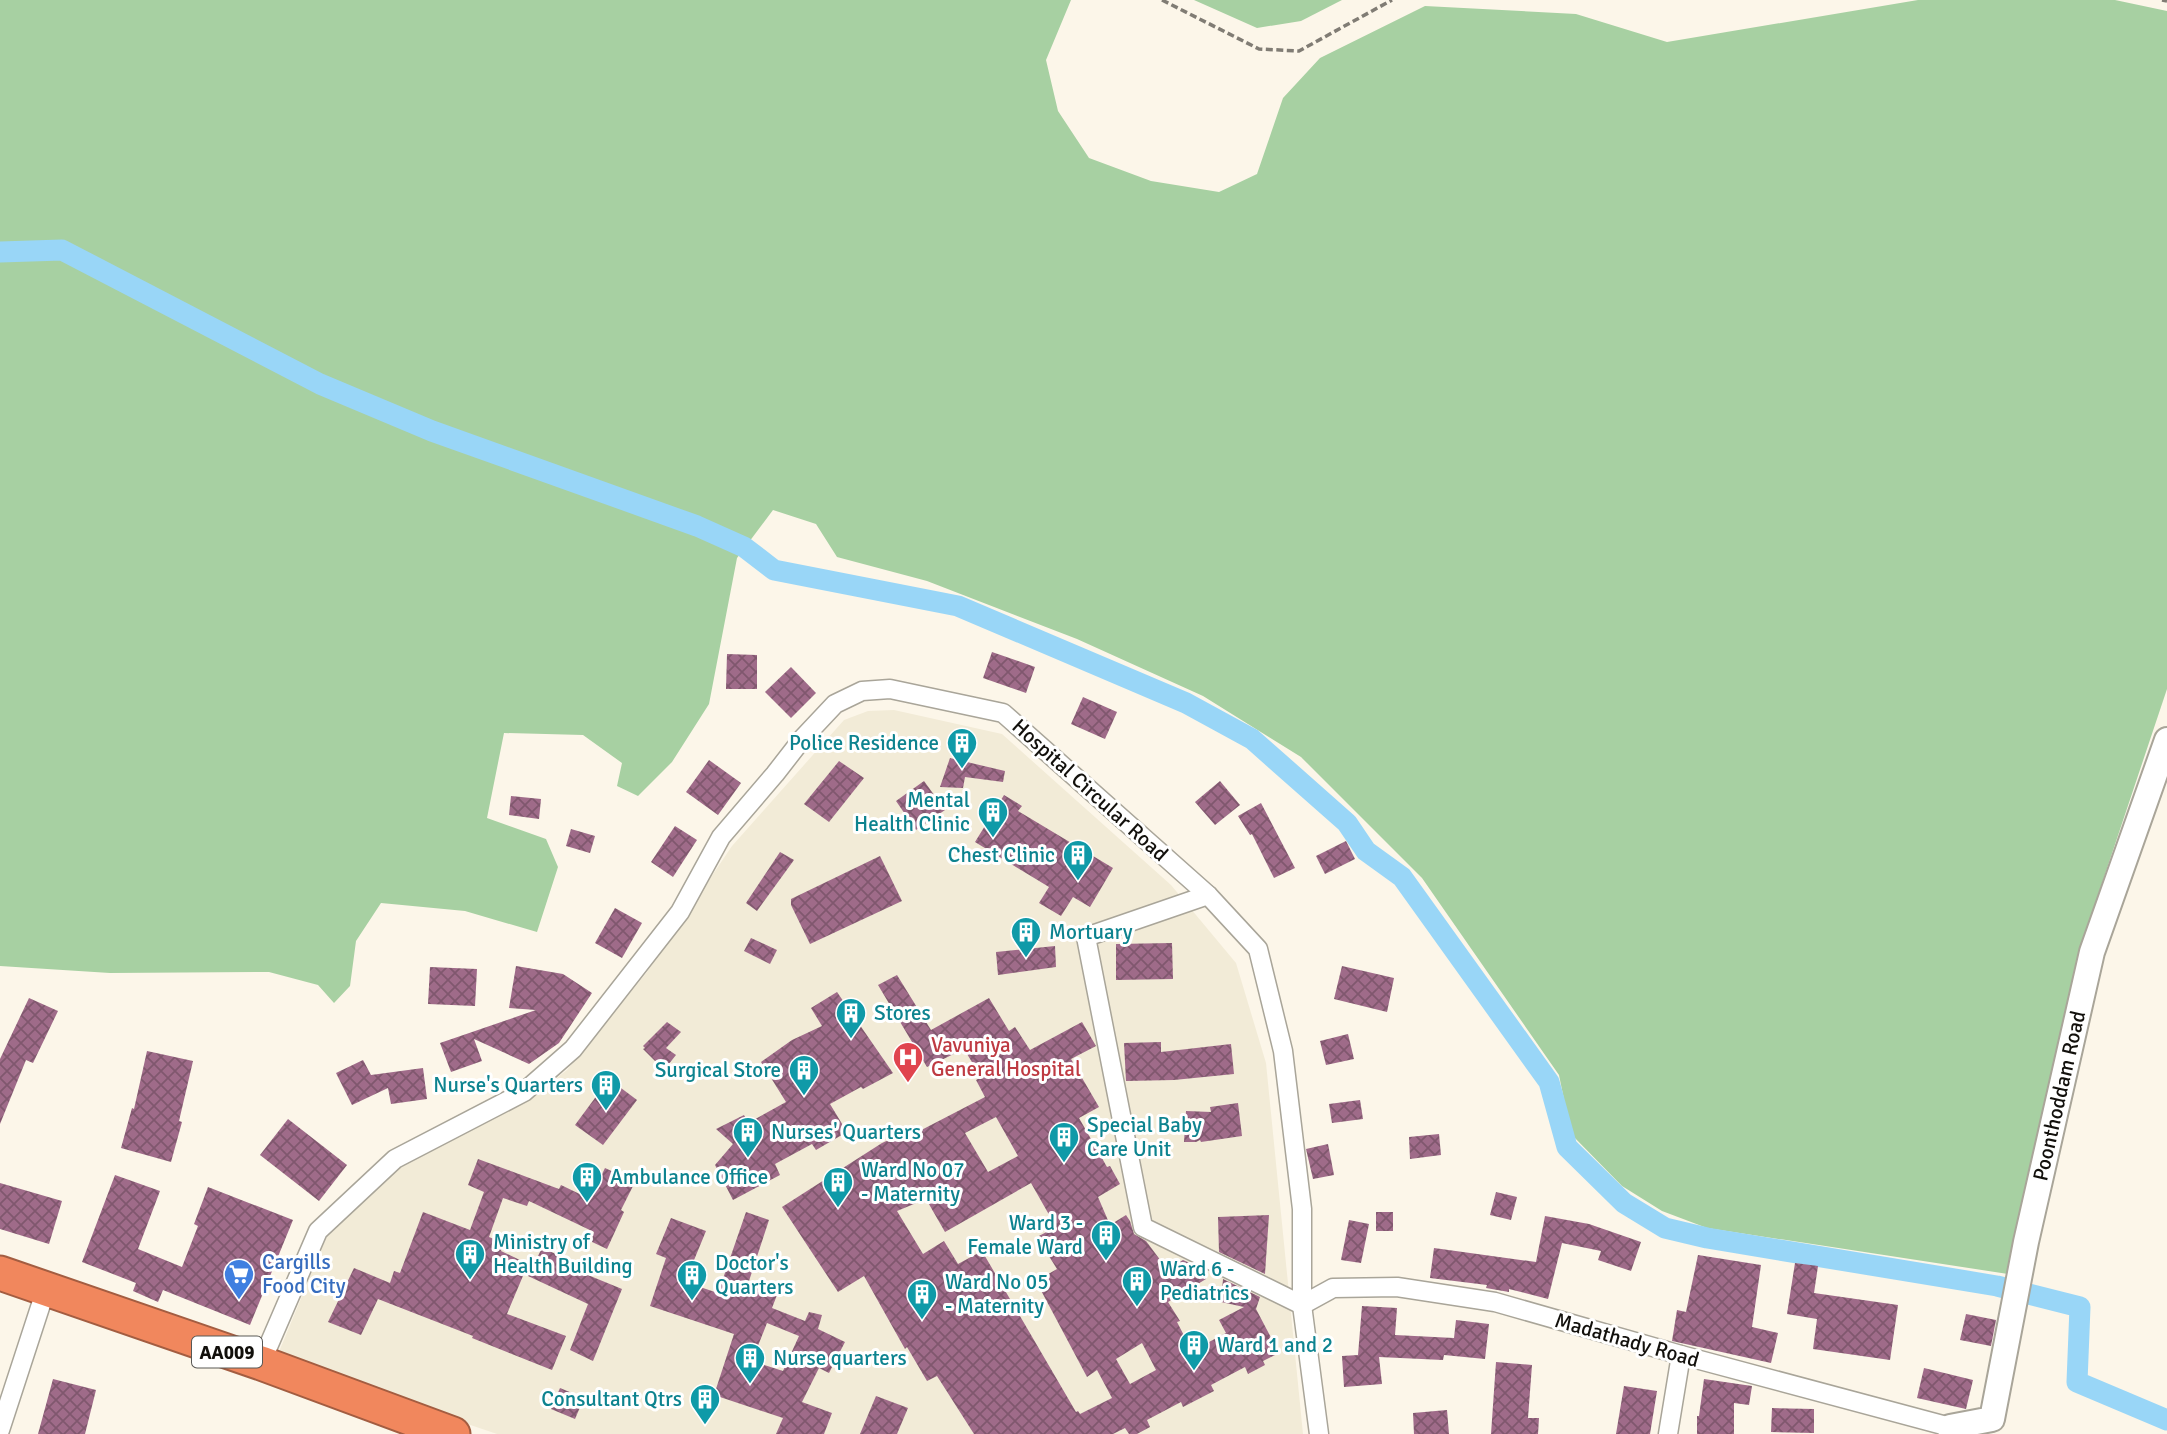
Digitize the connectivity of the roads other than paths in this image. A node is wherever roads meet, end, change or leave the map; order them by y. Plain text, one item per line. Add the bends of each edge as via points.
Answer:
1 (2167, 740) edge
2 (1209, 895) junction
3 (0, 1273) edge
4 (46, 1289) junction
5 (1302, 1305) junction
6 (1681, 1355) junction
7 (261, 1363) junction
8 (0, 1430) edge
9 (1951, 1431) edge
10 (453, 1434) edge
11 (1319, 1434) edge
12 (1668, 1434) edge

1 - 9 street, Poonthoddam Road via 2092,952 2026,1242 1992,1419
2 - 5 street, Hospital Circular Road via 1258,949 1283,1051 1302,1209
2 - 5 street via 1086,937 1143,1227
2 - 7 street, Hospital Circular Road via 1003,713 890,689 862,691 835,704 721,837 680,912 573,1049 524,1092 395,1159 318,1231
3 - 4 highway, AA009
4 - 7 highway, AA009
4 - 8 street
5 - 6 street, Madathady Road via 1333,1288 1397,1287 1495,1302
5 - 11 street, Hospital Circular Road
6 - 9 street, Madathady Road
6 - 12 street
7 - 10 highway, AA009

